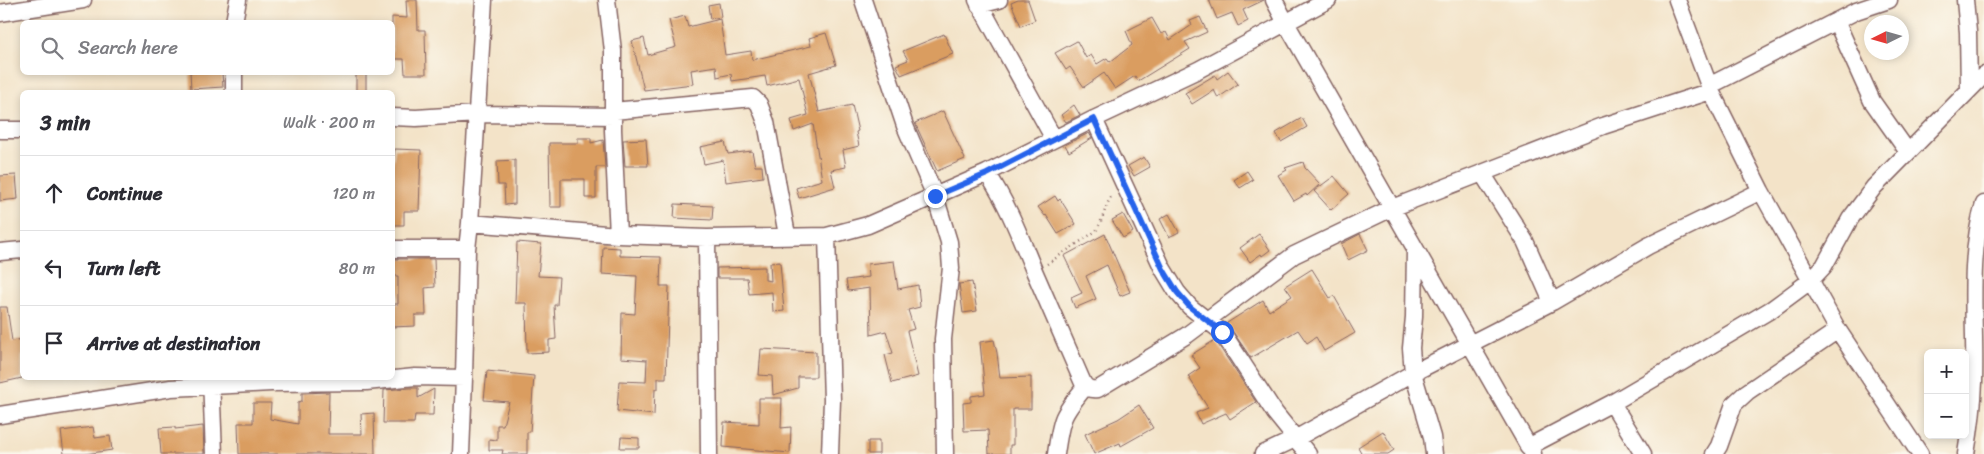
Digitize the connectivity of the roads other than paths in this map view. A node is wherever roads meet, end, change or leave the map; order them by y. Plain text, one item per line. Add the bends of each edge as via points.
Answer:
1 (83, 0) edge
2 (238, 0) edge
3 (484, 0) edge
4 (607, 0) edge
5 (863, 0) edge
6 (999, 0) edge
7 (1274, 0) edge
8 (1328, 0) edge
9 (1677, 0) edge
10 (1889, 0) edge
11 (1964, 0) edge
12 (978, 2) edge
13 (0, 13) edge
14 (234, 20) edge
15 (1836, 22) junction
16 (1286, 23) junction
17 (1984, 74) edge
18 (234, 75) edge
19 (1710, 89) junction
20 (1969, 89) junction
21 (234, 90) edge
22 (477, 114) junction
23 (613, 114) junction
24 (395, 117) edge
25 (1094, 119) junction
26 (0, 130) edge
27 (20, 130) edge
28 (1054, 139) junction
29 (1908, 152) junction
30 (1482, 173) junction
31 (987, 174) junction
32 (1761, 191) junction
33 (935, 196) junction
34 (1984, 204) edge
35 (1392, 208) junction
36 (470, 223) junction
37 (618, 235) junction
38 (787, 236) junction
39 (827, 236) junction
40 (707, 238) junction
41 (1415, 248) junction
42 (395, 249) edge
43 (467, 249) junction
44 (20, 250) edge
45 (0, 252) edge
46 (1810, 281) junction
47 (1552, 302) junction
48 (1207, 319) junction
49 (1838, 330) junction
50 (1471, 344) junction
51 (1413, 373) junction
52 (464, 378) junction
53 (395, 379) edge
54 (386, 380) edge
55 (211, 382) edge
56 (1085, 387) junction
57 (1612, 403) junction
58 (0, 415) edge
59 (1295, 439) junction
60 (1531, 450) edge
61 (214, 454) edge
62 (460, 454) edge
63 (709, 454) edge
64 (830, 454) edge
65 (945, 454) edge
66 (1056, 454) edge
67 (1263, 454) edge
68 (1308, 454) edge
69 (1434, 454) edge
70 (1643, 454) edge
71 (1714, 454) edge
72 (1920, 454) edge
73 (1966, 454) edge

1 - 13 street
2 - 14 street
3 - 22 street
4 - 23 street via 613,51
5 - 33 street via 905,126
6 - 12 street
7 - 16 street
8 - 16 street
9 - 19 street
10 - 15 street
11 - 20 street
12 - 28 street
15 - 19 street
15 - 29 street via 1872,101
16 - 25 street via 1198,70
16 - 35 street
17 - 20 street
18 - 21 street
19 - 30 street
19 - 32 street
20 - 29 street
22 - 23 street
22 - 24 street
22 - 36 street
23 - 37 street
23 - 38 street via 753,98 760,104 766,122
25 - 28 street
25 - 48 street via 1167,277 1190,307
26 - 27 street
28 - 31 street
29 - 46 street via 1874,188 1850,220 1824,266
30 - 35 street
30 - 47 street via 1525,240
31 - 33 street
31 - 56 street via 1003,197
32 - 46 street
32 - 47 street via 1648,246
33 - 39 street via 868,225
33 - 65 street via 949,242 951,268 943,339
34 - 73 street via 1974,255 1974,382
35 - 41 street
35 - 48 street via 1294,255
36 - 37 street
36 - 43 street
37 - 40 street
38 - 39 street
38 - 40 street
39 - 64 street via 832,400
40 - 63 street
41 - 50 street
41 - 51 street
42 - 43 street
43 - 52 street
44 - 45 street
46 - 49 street
46 - 57 street via 1772,309
47 - 50 street
48 - 56 street via 1098,389
48 - 59 street via 1222,332
49 - 71 street via 1734,404
49 - 72 street
50 - 51 street
50 - 60 street
51 - 59 street
51 - 69 street
52 - 53 street
52 - 62 street
54 - 55 street
55 - 58 street
55 - 61 street
56 - 66 street via 1066,410
57 - 60 street
57 - 70 street
59 - 67 street
59 - 68 street

